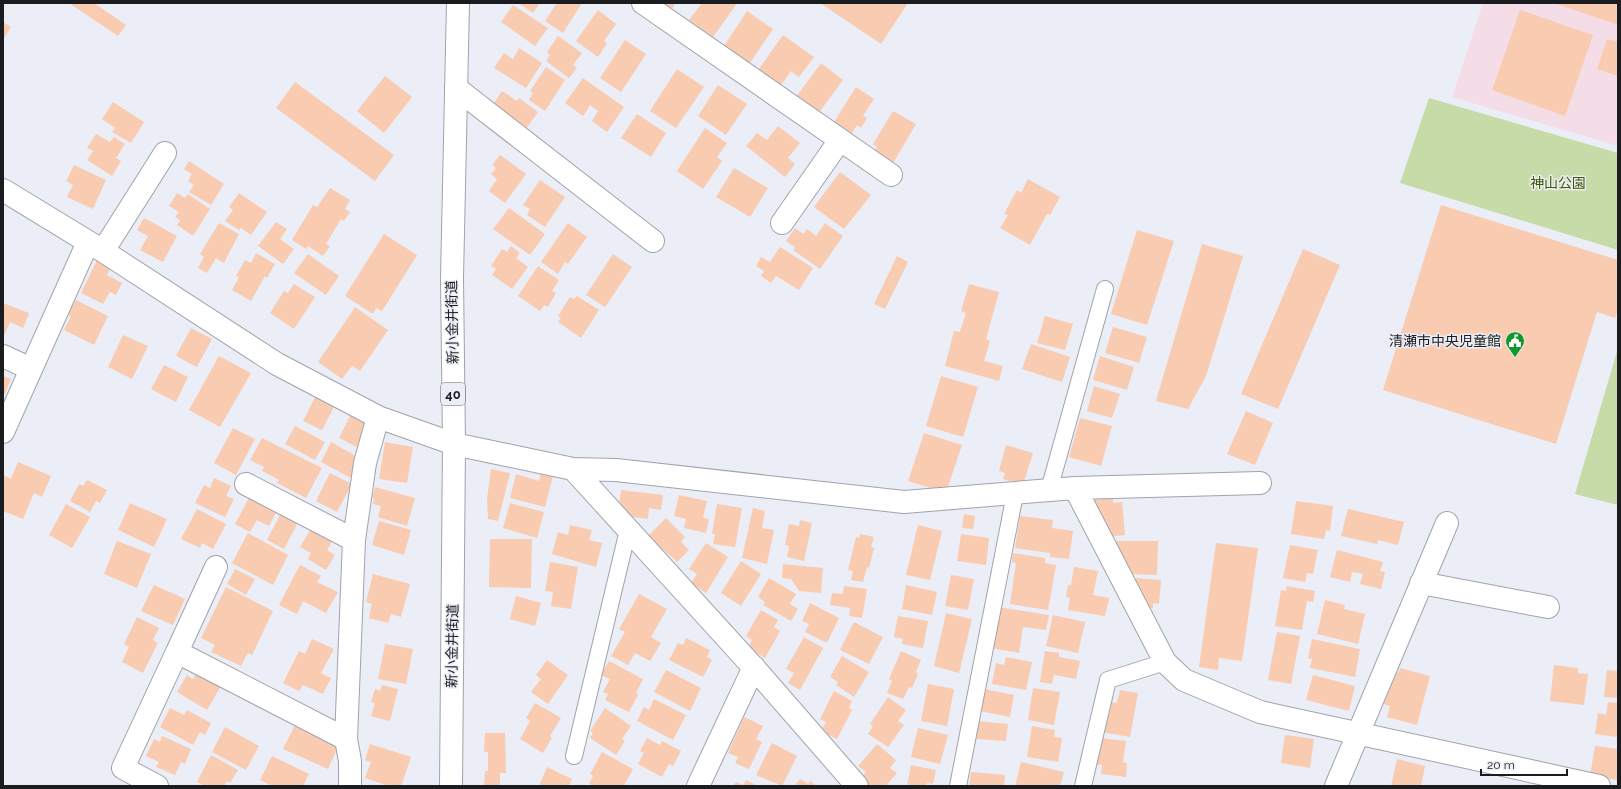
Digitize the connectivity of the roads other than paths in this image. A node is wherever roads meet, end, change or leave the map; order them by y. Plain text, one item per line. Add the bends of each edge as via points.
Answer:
1 (458, 3) edge
2 (643, 3) edge
3 (456, 88) junction
4 (840, 140) junction
5 (165, 153) dead end
6 (891, 175) dead end
7 (3, 190) edge
8 (782, 223) dead end
9 (653, 241) dead end
10 (95, 246) junction
11 (1105, 289) dead end
12 (3, 356) edge
13 (31, 369) junction
14 (378, 417) junction
15 (3, 432) edge
16 (454, 444) junction
17 (573, 469) junction
18 (1260, 483) dead end
19 (246, 484) dead end
20 (1075, 488) junction
21 (1049, 490) junction
22 (1015, 494) junction
23 (1447, 523) dead end
24 (628, 530) junction
25 (354, 540) junction
26 (216, 567) dead end
27 (1421, 583) junction
28 (1548, 607) dead end
29 (177, 652) junction
30 (1165, 662) junction
31 (754, 667) junction
32 (1358, 733) junction
33 (346, 739) junction
34 (574, 756) dead end
35 (157, 786) edge
36 (350, 786) edge
37 (450, 786) edge
38 (698, 786) edge
39 (856, 786) edge
40 (958, 786) edge
41 (1083, 786) edge
42 (1336, 786) edge
43 (1599, 786) edge

1 - 3 street, 新小金井街道 / 40
2 - 4 street
3 - 9 street
3 - 16 street, 新小金井街道 / 40 via 452,278
4 - 6 street
4 - 8 street
5 - 10 street
7 - 10 street
10 - 13 street
10 - 14 street via 277,364
11 - 21 lane
12 - 13 street
13 - 15 street
14 - 16 street
14 - 25 street via 365,463
16 - 17 street
16 - 37 street, 新小金井街道 / 40
17 - 22 street via 616,470 904,502
17 - 24 street
18 - 20 street
19 - 25 street
20 - 21 street
20 - 30 street
21 - 22 street
22 - 40 lane
23 - 27 street
24 - 31 street
24 - 34 lane
25 - 33 street
26 - 29 street
27 - 28 street
27 - 32 street
29 - 33 street
29 - 35 street via 123,768
30 - 32 street via 1184,680 1260,712
30 - 41 lane via 1108,680
31 - 38 street
31 - 39 street
32 - 42 street
32 - 43 street
33 - 36 street via 350,761

